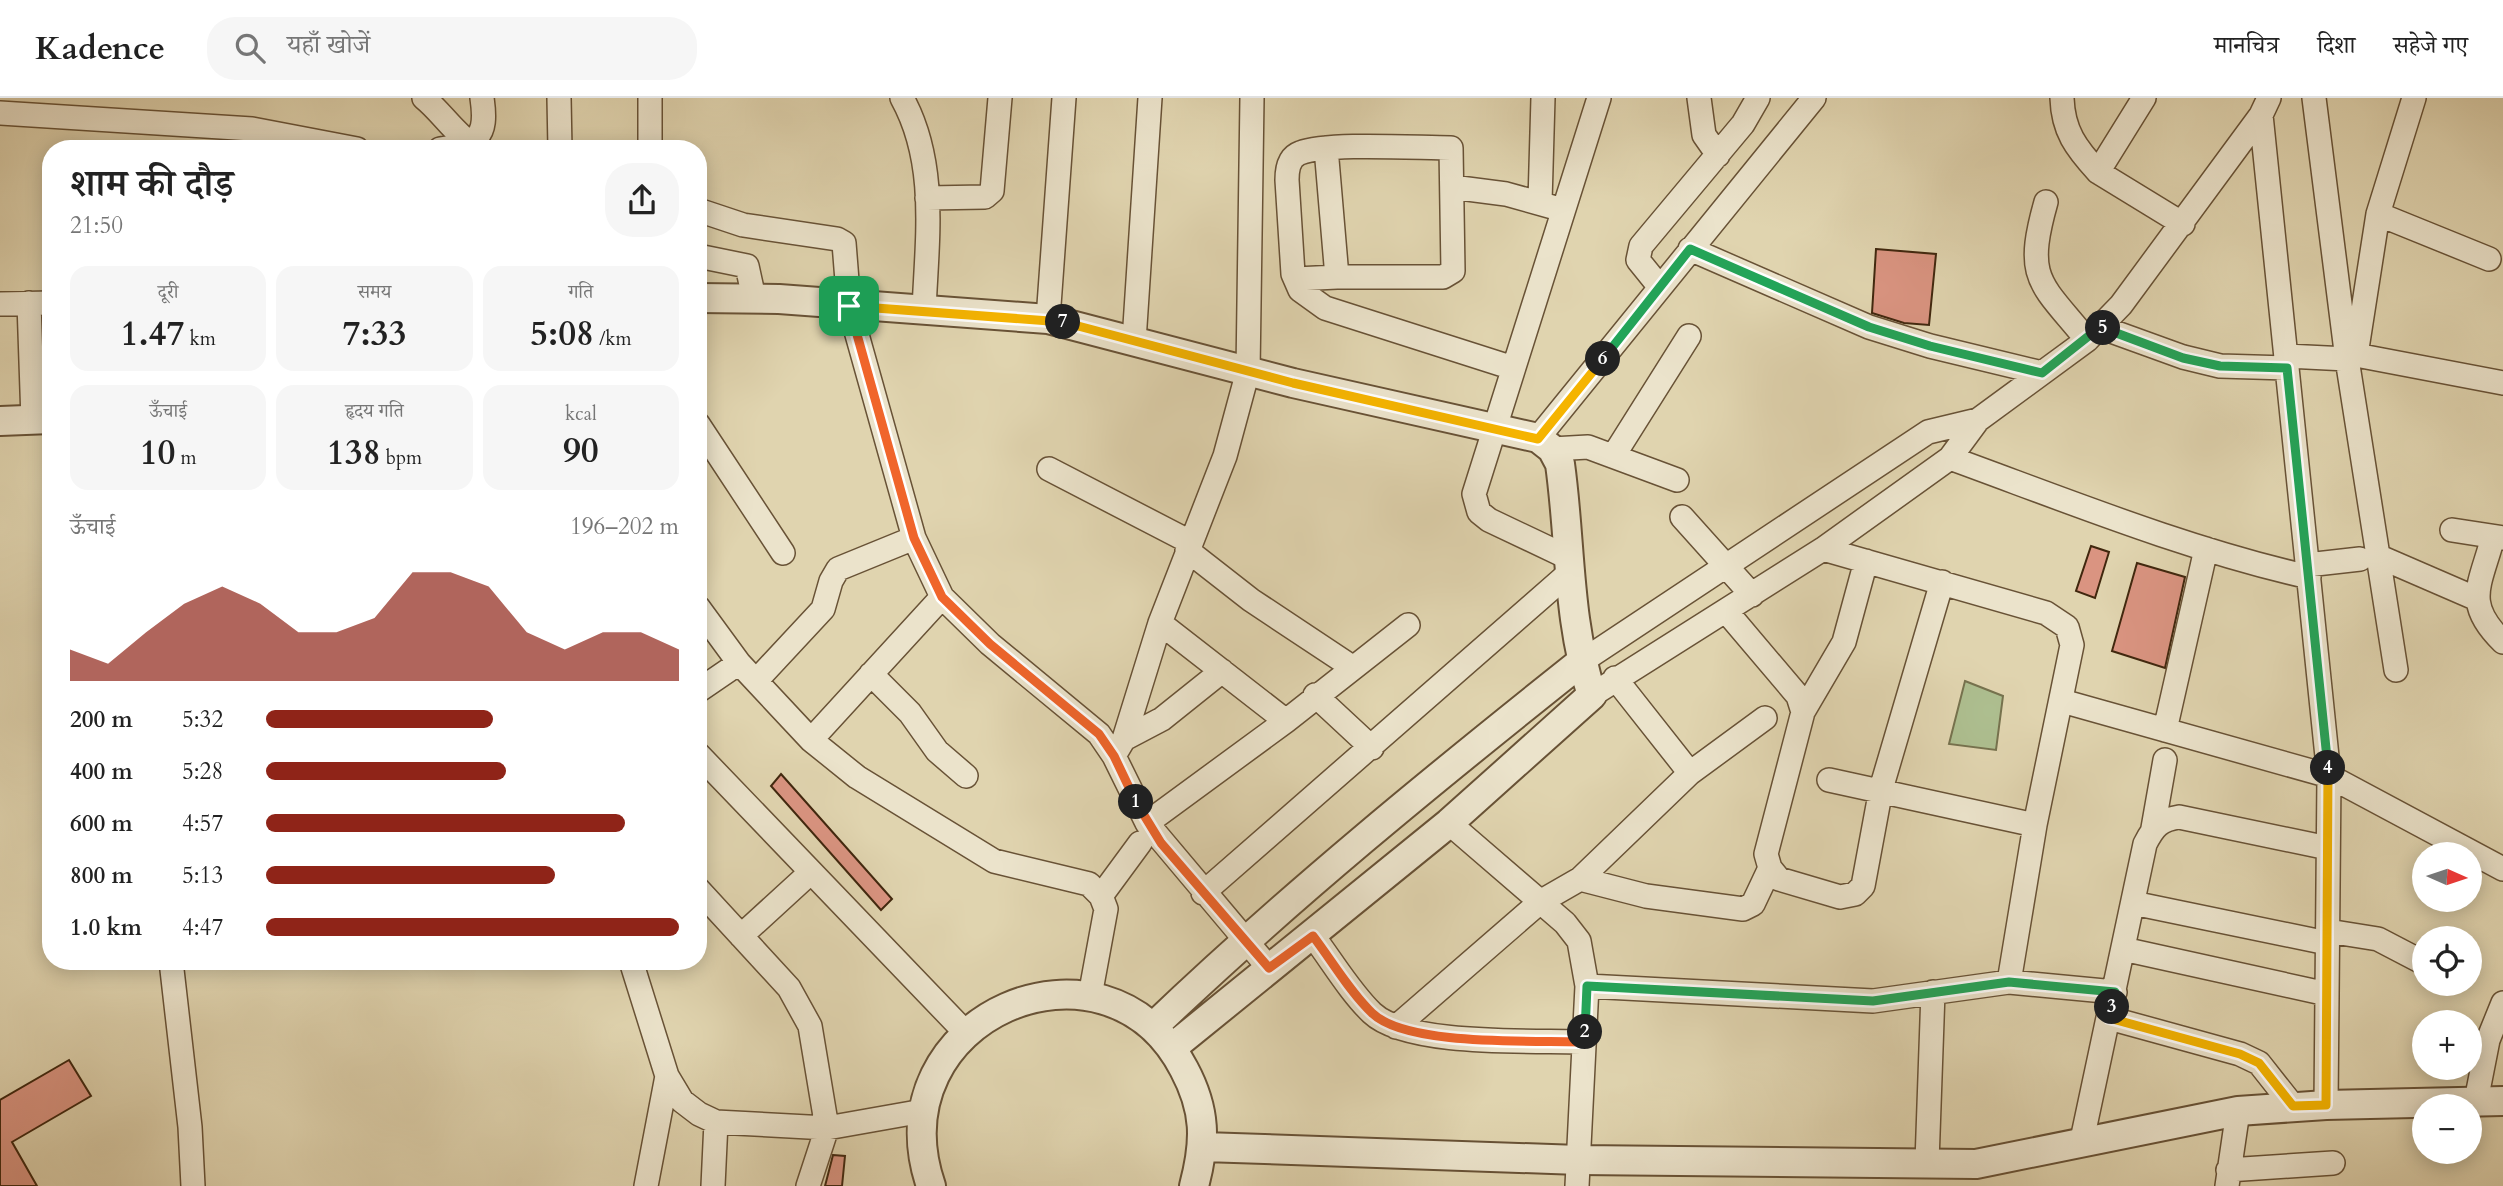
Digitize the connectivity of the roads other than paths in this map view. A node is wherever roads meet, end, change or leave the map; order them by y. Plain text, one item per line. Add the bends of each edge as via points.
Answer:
1 (424, 98) edge
2 (482, 98) edge
3 (559, 98) edge
4 (650, 98) edge
5 (902, 98) edge
6 (1000, 98) edge
7 (1064, 98) edge
8 (1150, 98) edge
9 (1252, 98) edge
10 (1543, 98) edge
11 (1599, 98) edge
12 (1699, 98) edge
13 (1758, 98) edge
14 (1814, 98) edge
15 (2062, 98) edge
16 (2144, 98) edge
17 (2314, 98) edge
18 (2414, 98) edge
19 (2265, 106) edge
20 (89, 108) edge
21 (0, 113) edge
22 (253, 139) edge
23 (470, 140) edge
24 (478, 140) edge
25 (560, 140) edge
26 (650, 140) edge
27 (1326, 148) junction
28 (1718, 155) junction
29 (2098, 172) junction
30 (1452, 187) junction
31 (927, 198) junction
32 (1540, 201) junction
33 (2046, 202) dead end
34 (1563, 210) junction
35 (707, 213) edge
36 (2378, 214) junction
37 (2183, 224) junction
38 (1690, 249) junction
39 (707, 258) edge
40 (2489, 259) dead end
41 (1337, 277) junction
42 (1296, 279) junction
43 (1659, 286) junction
44 (707, 298) edge
45 (754, 298) junction
46 (40, 303) edge
47 (0, 304) edge
48 (849, 306) junction
49 (924, 310) junction
50 (1048, 319) junction
51 (2093, 333) junction
52 (1689, 336) dead end
53 (1133, 341) junction
54 (2351, 357) junction
55 (2286, 362) junction
56 (1513, 368) junction
57 (1248, 371) junction
58 (2042, 373) junction
59 (2503, 383) edge
60 (42, 419) edge
61 (1978, 420) junction
62 (0, 421) edge
63 (1494, 429) junction
64 (707, 438) edge
65 (1545, 444) junction
66 (1614, 455) junction
67 (1950, 458) junction
68 (1049, 469) dead end
69 (1677, 480) dead end
70 (1682, 517) dead end
71 (2452, 530) dead end
72 (2498, 537) edge
73 (914, 538) junction
74 (1188, 546) junction
75 (1823, 549) junction
76 (2206, 549) junction
77 (783, 553) dead end
78 (2370, 558) junction
79 (1866, 561) junction
80 (1567, 565) junction
81 (1725, 565) junction
82 (2308, 571) junction
83 (1942, 582) junction
84 (1752, 595) junction
85 (942, 597) junction
86 (2477, 599) junction
87 (1726, 611) junction
88 (707, 620) edge
89 (1160, 623) junction
90 (1408, 625) dead end
91 (2503, 642) edge
92 (1581, 662) junction
93 (738, 663) junction
94 (1352, 667) junction
95 (2396, 670) dead end
96 (1222, 671) junction
97 (872, 674) junction
98 (1615, 678) junction
99 (756, 681) junction
100 (707, 685) edge
101 (1315, 695) junction
102 (1592, 695) junction
103 (2062, 701) junction
104 (1803, 712) junction
105 (1765, 718) dead end
106 (1286, 721) junction
107 (2165, 730) junction
108 (811, 740) junction
109 (1119, 748) junction
110 (1372, 748) junction
111 (2165, 760) dead end
112 (707, 763) edge
113 (1690, 773) junction
114 (966, 776) dead end
115 (2329, 776) junction
116 (1829, 780) dead end
117 (1881, 789) junction
118 (1448, 823) junction
119 (2035, 825) junction
120 (2153, 828) junction
121 (1144, 833) junction
122 (2328, 848) junction
123 (1770, 868) junction
124 (2503, 869) edge
125 (811, 872) junction
126 (1580, 879) junction
127 (1203, 893) junction
128 (1101, 896) junction
129 (707, 899) edge
130 (1540, 902) junction
131 (2133, 903) junction
132 (741, 936) junction
133 (1313, 936) junction
134 (2327, 937) junction
135 (1244, 940) junction
136 (2123, 949) junction
137 (2412, 957) edge
138 (1269, 968) junction
139 (172, 970) edge
140 (634, 970) edge
141 (2009, 982) junction
142 (1587, 986) junction
143 (1933, 992) junction
144 (2115, 992) junction
145 (2327, 994) junction
146 (1090, 996) junction
147 (2503, 1003) edge
148 (2109, 1018) junction
149 (1153, 1027) junction
150 (1396, 1027) junction
151 (965, 1032) junction
152 (1584, 1042) junction
153 (1173, 1047) junction
154 (667, 1076) junction
155 (2490, 1101) edge
156 (2326, 1105) junction
157 (2293, 1106) junction
158 (923, 1111) junction
159 (2238, 1111) junction
160 (716, 1122) junction
161 (827, 1128) junction
162 (2082, 1140) junction
163 (1204, 1147) junction
164 (1927, 1162) junction
165 (2333, 1163) dead end
166 (1578, 1173) edge
167 (2228, 1178) edge
168 (193, 1186) edge
169 (646, 1186) edge
170 (713, 1186) edge
171 (808, 1186) edge
172 (931, 1186) edge
173 (1194, 1186) edge

1 - 23 street
2 - 24 street via 485,116
3 - 25 street
4 - 26 street
5 - 31 street via 916,123
6 - 31 street via 992,191 985,197
7 - 50 street
8 - 53 street
9 - 57 street
10 - 32 street
11 - 34 street
12 - 28 street via 1704,135
13 - 28 street
14 - 38 street
15 - 29 street via 2064,122 2073,145
16 - 29 street
17 - 54 street
18 - 36 street
19 - 37 street
19 - 55 street
20 - 21 street
20 - 22 street
27 - 30 street via 1451,148
27 - 41 street
27 - 42 street via 1301,153 1287,168
28 - 43 street via 1641,246 1638,260
29 - 37 street
30 - 32 street
30 - 41 street via 1454,271 1449,275
31 - 49 street
32 - 34 street
33 - 51 street via 2035,240 2037,272 2041,283
34 - 56 street
35 - 48 street via 743,225 844,243
36 - 40 street
36 - 54 street
37 - 51 street via 2121,305
38 - 43 street
38 - 58 street via 1869,327
39 - 45 street via 747,266
41 - 42 street
42 - 56 street via 1300,290 1325,308
43 - 65 street
44 - 45 street
45 - 48 street
46 - 47 street
46 - 60 street
48 - 49 street
48 - 73 street
49 - 50 street
50 - 53 street
51 - 55 street via 2220,366
51 - 58 street
52 - 66 street
53 - 57 street
54 - 55 street
54 - 59 street
54 - 78 street
55 - 82 street
56 - 63 street
57 - 63 street
57 - 74 street via 1225,456
58 - 61 street
60 - 62 street
61 - 67 street
61 - 81 street via 1928,432
63 - 65 street
63 - 80 street via 1474,504 1489,520
64 - 77 street
65 - 66 street via 1588,447
65 - 80 street via 1561,472
66 - 69 street
67 - 75 street
67 - 76 street
68 - 74 street
70 - 81 street
71 - 72 street
72 - 86 street
73 - 85 street
73 - 99 street via 838,569 823,609
74 - 89 street
74 - 94 street via 1251,600
75 - 79 street
75 - 84 street
76 - 82 street
76 - 107 street
78 - 82 street
78 - 86 street
78 - 95 street
79 - 83 street
79 - 104 street via 1844,642
80 - 92 street
80 - 110 street
81 - 84 street
81 - 92 street
82 - 115 street
83 - 103 street via 2046,613 2067,627 2072,645
83 - 117 street
84 - 87 street
85 - 97 street
85 - 109 street via 990,644
86 - 91 street via 2485,624
87 - 98 street
87 - 104 street via 1798,696
88 - 93 street
89 - 96 street
89 - 109 street
90 - 94 street
92 - 102 street
92 - 135 street via 1420,790
93 - 99 street
93 - 100 street
94 - 101 street
96 - 106 street
96 - 109 street
97 - 108 street
97 - 114 street via 910,713 937,751
98 - 102 street
98 - 113 street
99 - 108 street
101 - 106 street
101 - 110 street
102 - 118 street
103 - 107 street
103 - 119 street
104 - 123 street via 1766,854
105 - 113 street
106 - 121 street
107 - 115 street
108 - 128 street via 857,777 995,861 1089,884
109 - 121 street
110 - 127 street
111 - 120 street
112 - 125 street
113 - 126 street
115 - 122 street
115 - 124 street
116 - 117 street
117 - 119 street
117 - 123 street via 1863,886 1855,894 1840,897 1779,879
118 - 130 street
118 - 133 street
119 - 141 street
120 - 122 street via 2179,817
120 - 131 street via 2145,844
121 - 127 street
121 - 128 street
122 - 134 street
123 - 126 street via 1753,904 1744,909 1646,896
125 - 132 street
125 - 151 street
126 - 130 street
127 - 135 street
128 - 146 street via 1106,909
129 - 132 street
130 - 142 street via 1579,941
130 - 150 street
131 - 134 street
131 - 136 street
132 - 161 street via 789,988 810,1027
133 - 138 street
133 - 150 street via 1373,1014
134 - 137 street via 2378,939
134 - 145 street
135 - 138 street
135 - 149 street
136 - 144 street
136 - 145 street
138 - 153 street
139 - 168 street
140 - 154 street
141 - 143 street
141 - 144 street
142 - 143 street via 1873,1001
142 - 152 street
143 - 164 street
144 - 148 street
145 - 156 street
146 - 149 street via 1124,1008
146 - 151 street via 1045,995 1002,1007
147 - 155 street via 2487,1040
148 - 157 street via 2259,1063
148 - 162 street
149 - 153 street
150 - 152 street via 1436,1037
151 - 158 street via 931,1082
152 - 166 street
153 - 163 street via 1198,1094
154 - 160 street via 682,1101
154 - 169 street
155 - 156 street
156 - 157 street
157 - 159 street
158 - 161 street
158 - 172 street via 922,1159
159 - 162 street
159 - 167 street
160 - 161 street
160 - 170 street
161 - 171 street
162 - 164 street via 1976,1164
163 - 166 street
163 - 173 street
164 - 166 street
165 - 167 street

